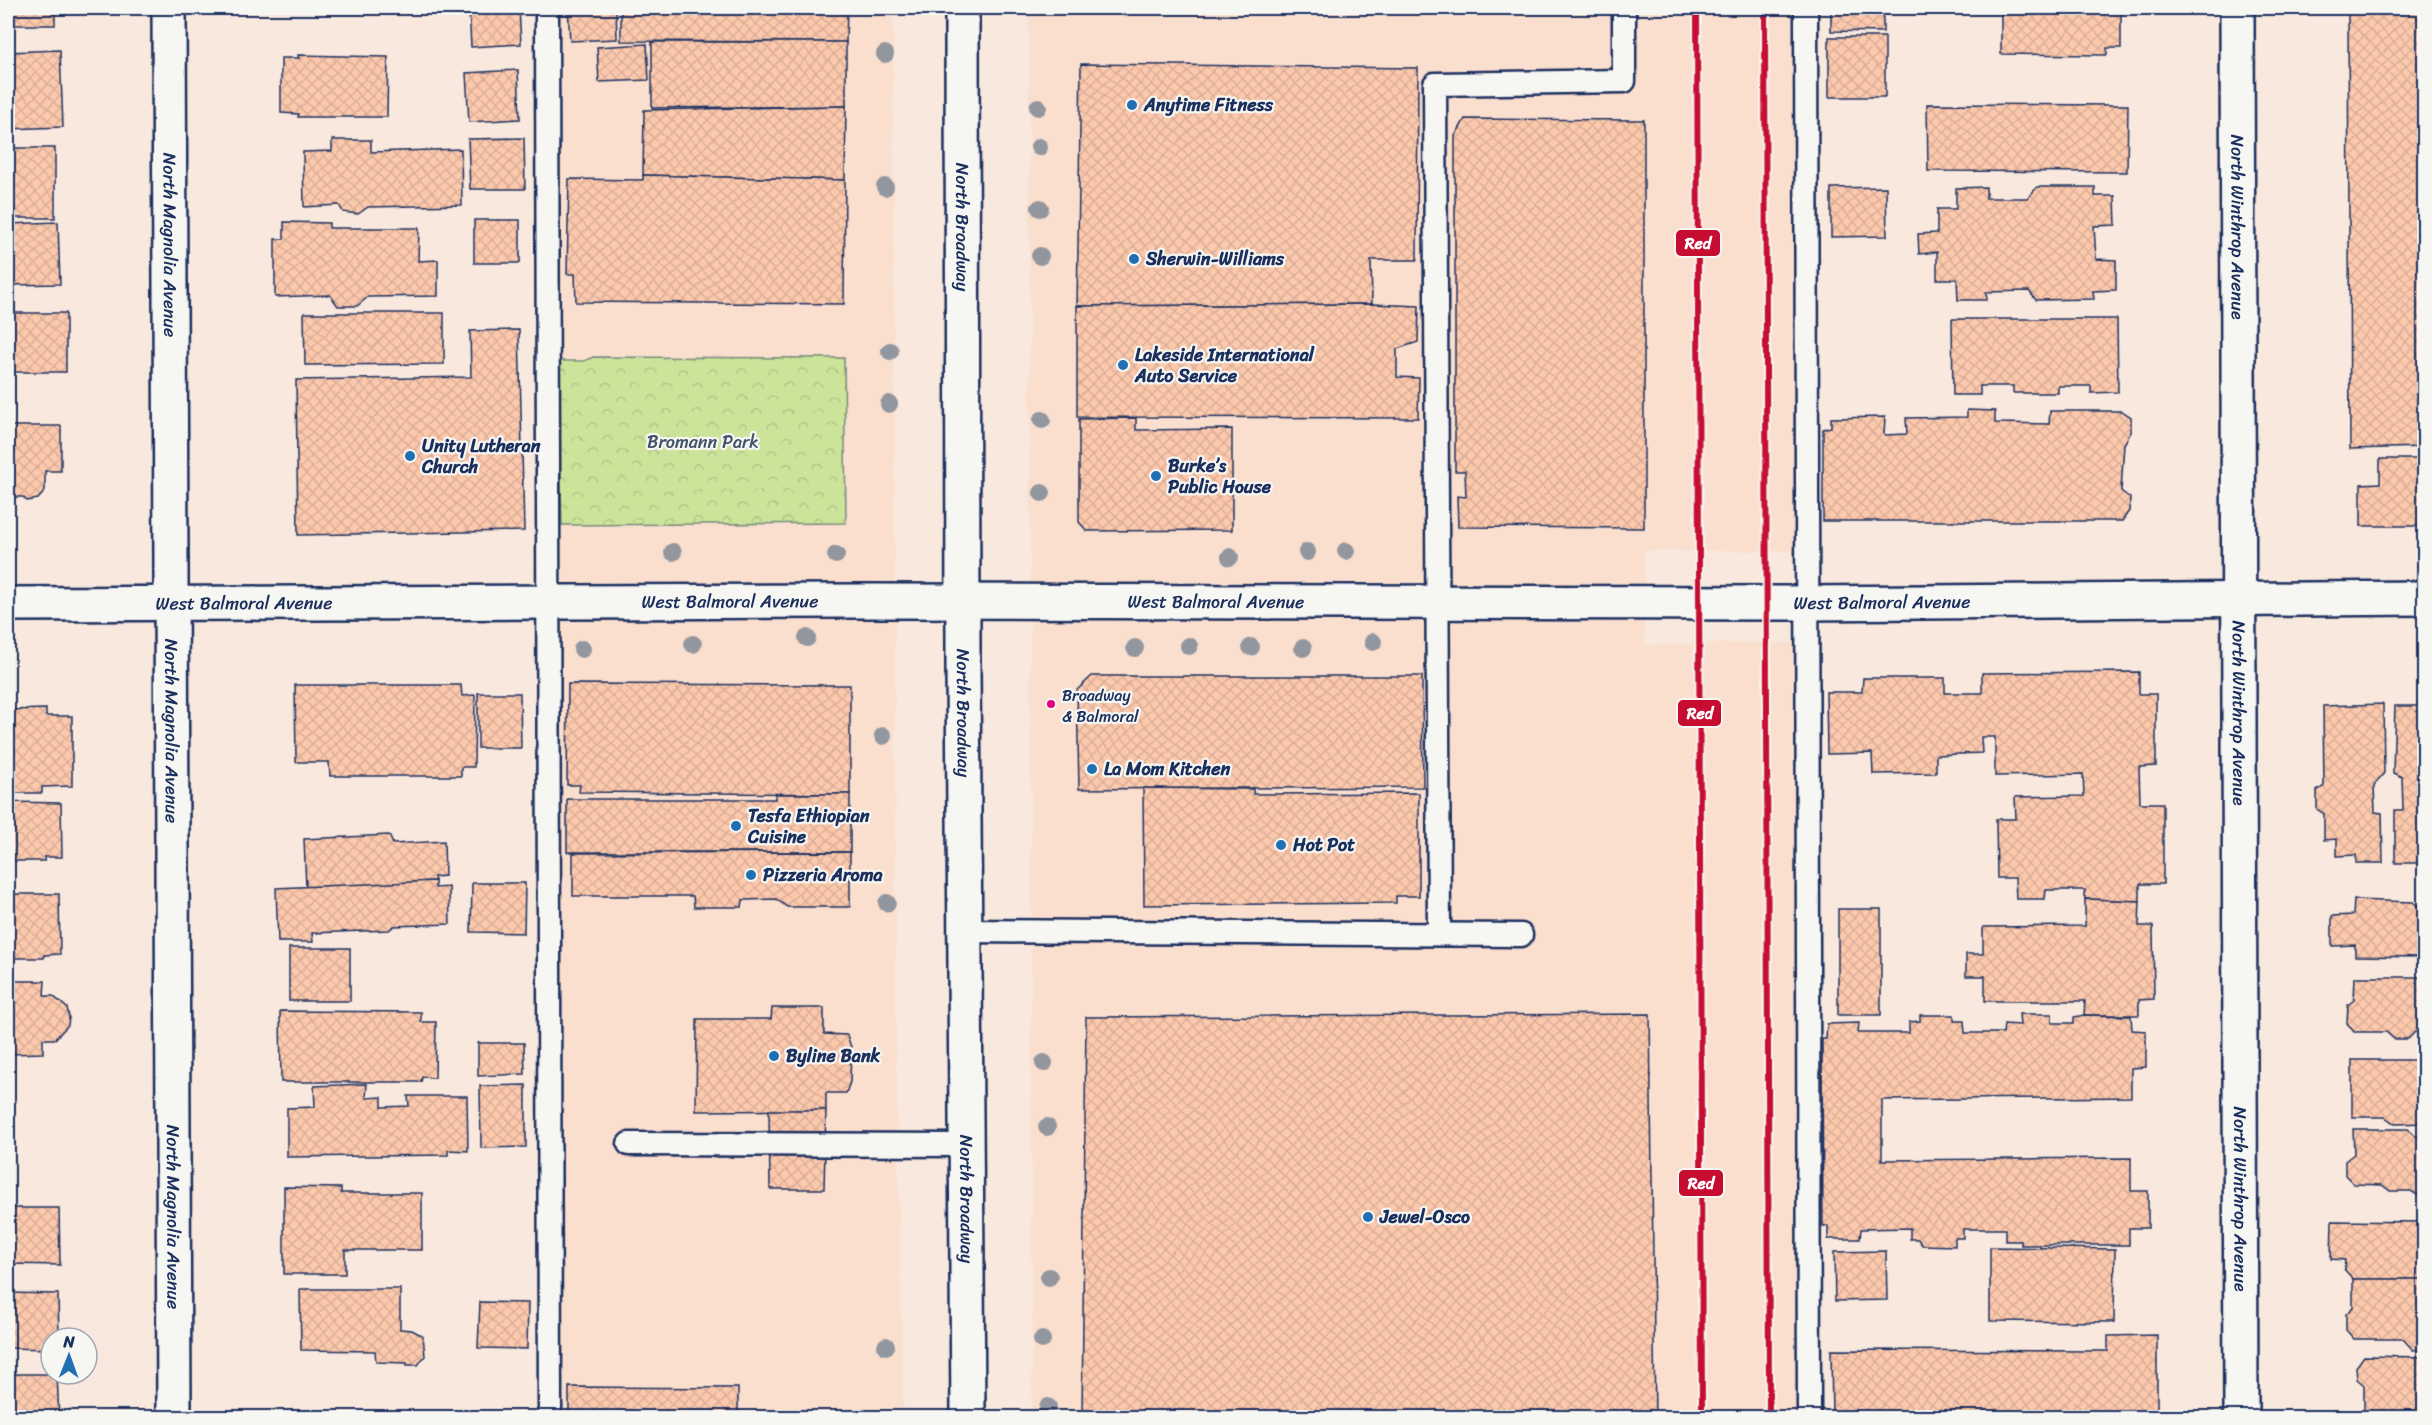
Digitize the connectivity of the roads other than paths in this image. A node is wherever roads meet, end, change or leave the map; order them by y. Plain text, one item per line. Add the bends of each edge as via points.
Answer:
1 (169, 8) edge
2 (547, 8) edge
3 (962, 8) edge
4 (1624, 8) edge
5 (1806, 8) edge
6 (2237, 8) edge
7 (2239, 598) junction
8 (2424, 598) edge
9 (963, 601) junction
10 (1438, 601) junction
11 (547, 602) junction
12 (1808, 603) junction
13 (8, 604) edge
14 (170, 604) junction
15 (965, 931) junction
16 (1439, 934) junction
17 (1521, 935) dead end
18 (629, 1143) dead end
19 (966, 1145) junction
20 (174, 1418) edge
21 (550, 1418) edge
22 (968, 1418) edge
23 (1809, 1418) edge
24 (2241, 1418) edge

1 - 14 street, North Magnolia Avenue
2 - 11 lane
3 - 9 street, North Broadway
4 - 10 lane via 1624,81 1436,84
5 - 12 lane
6 - 7 street, North Winthrop Avenue
7 - 8 street, West Balmoral Avenue
7 - 12 street, West Balmoral Avenue
7 - 24 street, North Winthrop Avenue
9 - 10 street, West Balmoral Avenue
9 - 11 street, West Balmoral Avenue
9 - 15 street, North Broadway
10 - 12 street, West Balmoral Avenue
10 - 16 lane
11 - 14 street, West Balmoral Avenue
11 - 21 lane
12 - 23 lane
13 - 14 street, West Balmoral Avenue
14 - 20 street, North Magnolia Avenue
15 - 16 lane
15 - 19 street, North Broadway
16 - 17 lane
18 - 19 lane
19 - 22 street, North Broadway

